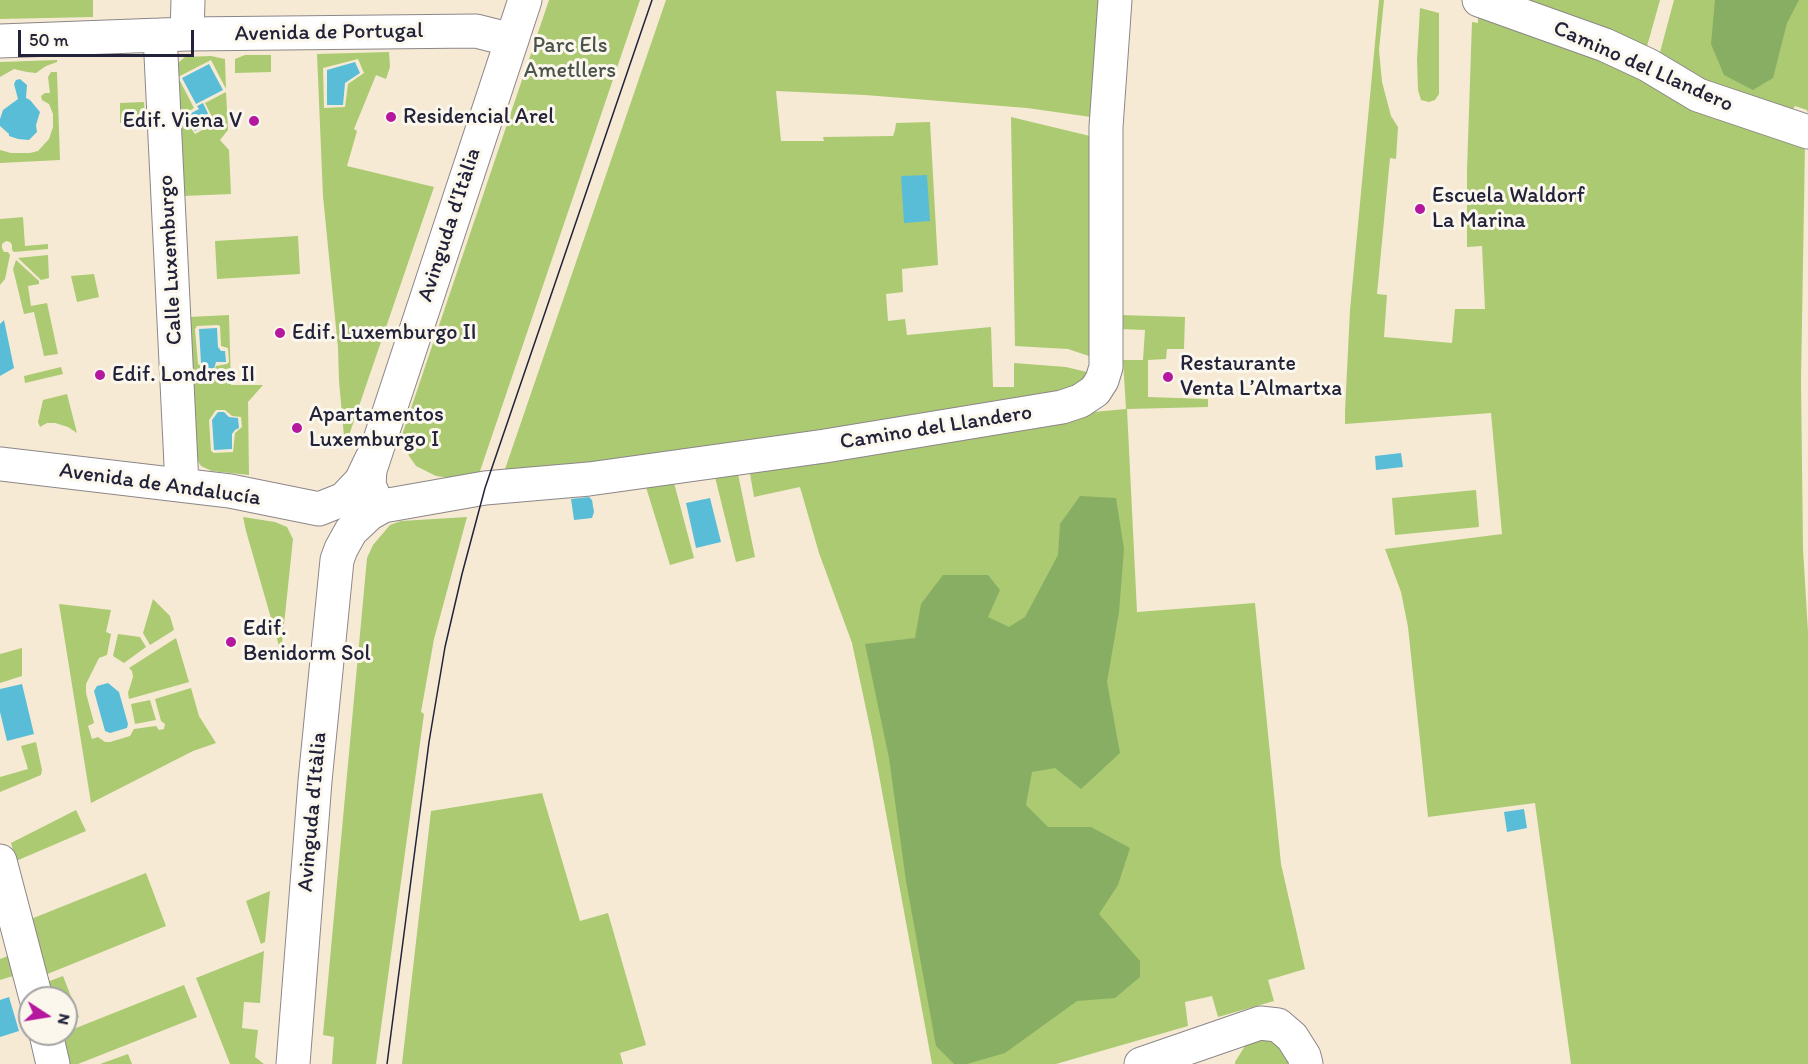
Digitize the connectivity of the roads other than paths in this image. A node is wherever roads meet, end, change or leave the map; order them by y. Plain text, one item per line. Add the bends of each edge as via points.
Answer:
1 (188, 0) edge
2 (525, 0) edge
3 (1115, 0) edge
4 (1479, 0) edge
5 (174, 34) junction
6 (512, 40) junction
7 (0, 41) edge
8 (1808, 132) edge
9 (376, 451) junction
10 (0, 464) edge
11 (182, 485) junction
12 (383, 506) junction
13 (319, 509) junction
14 (337, 560) junction
15 (0, 861) edge
16 (33, 986) edge
17 (49, 1046) edge
18 (1215, 1052) edge
19 (53, 1064) edge
20 (293, 1064) edge
21 (1141, 1064) edge
22 (1306, 1064) edge

1 - 5 street, Calle Luxemburgo
2 - 6 street, Avinguda d'Itàlia
3 - 12 street, Camino del Llandero via 1106,127 1106,367 1095,391 1062,407 825,446 589,479 485,488
4 - 8 street, Camino del Llandero via 1605,45 1698,95
5 - 6 street, Avenida de Portugal via 476,31
5 - 7 street, Avenida de Portugal
5 - 11 street, Calle Luxemburgo
6 - 9 street, Avinguda d'Itàlia
9 - 12 street via 369,485 375,500
9 - 13 street via 361,481 344,499
10 - 11 street, Avenida de Andalucía
11 - 13 street, Avenida de Andalucía
12 - 14 street via 351,531
13 - 14 street via 335,544
14 - 20 street, Avinguda d'Itàlia
15 - 16 street
17 - 19 street
18 - 21 street
18 - 22 street via 1260,1023 1278,1025 1292,1037

